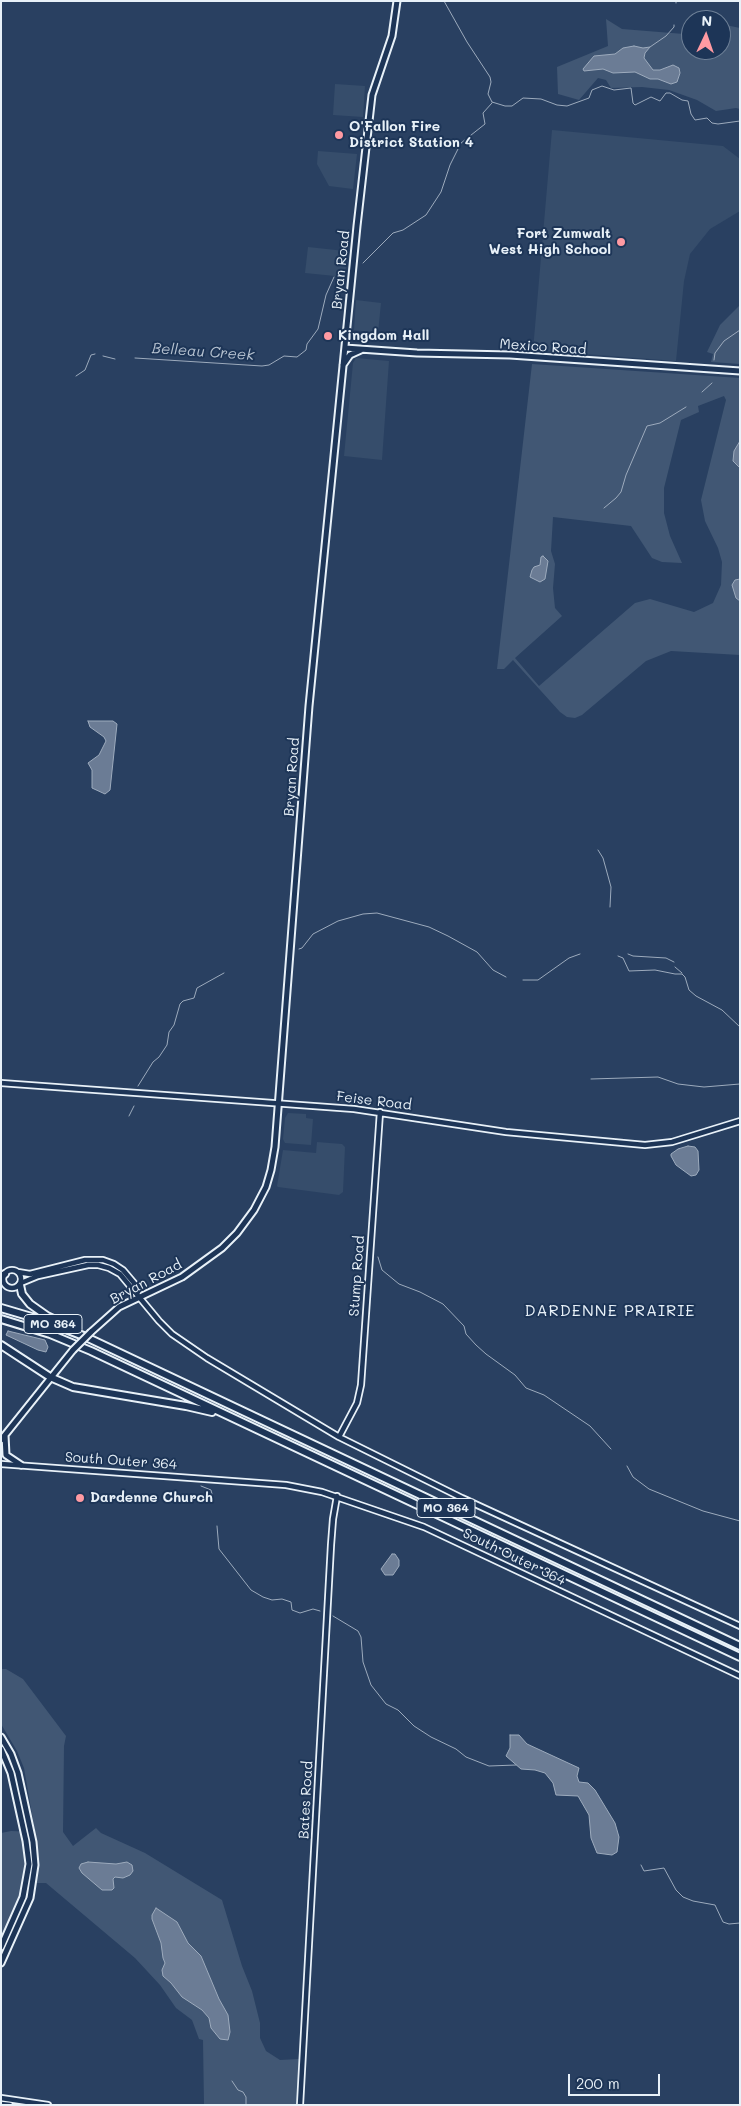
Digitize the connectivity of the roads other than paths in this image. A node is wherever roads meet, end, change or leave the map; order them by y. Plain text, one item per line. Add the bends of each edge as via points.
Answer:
1 (397, 1) edge
2 (345, 348) junction
3 (364, 349) junction
4 (343, 365) junction
5 (740, 371) edge
6 (1, 1083) edge
7 (278, 1104) junction
8 (380, 1112) junction
9 (740, 1121) edge
10 (18, 1272) junction
11 (3, 1275) edge
12 (20, 1284) junction
13 (139, 1296) junction
14 (1, 1308) edge
15 (1, 1319) edge
16 (1, 1345) edge
17 (102, 1345) junction
18 (50, 1377) junction
19 (236, 1420) junction
20 (5, 1435) junction
21 (338, 1437) junction
22 (1, 1440) edge
23 (1, 1464) edge
24 (21, 1465) junction
25 (337, 1496) junction
26 (740, 1626) edge
27 (740, 1646) edge
28 (740, 1657) edge
29 (740, 1676) edge
30 (1, 1737) edge
31 (1, 1749) edge
32 (1, 1947) edge
33 (1, 1963) edge
34 (1, 2098) edge
35 (1, 2104) edge
36 (10, 2105) edge
37 (48, 2105) edge
38 (300, 2105) edge

1 - 2 main road, Bryan Road via 392,36 371,100
2 - 3 main road, Mexico Road
2 - 4 main road, Bryan Road
3 - 4 main road via 350,355
3 - 5 main road, Mexico Road via 510,355
4 - 7 main road, Bryan Road via 309,706
6 - 7 street, Feise Road
7 - 8 street, Feise Road
7 - 13 main road, Bryan Road via 271,1170 262,1197 249,1218 225,1244 191,1271
8 - 9 street, Feise Road via 506,1132 645,1145 672,1142
8 - 21 street, Stump Road via 361,1385 357,1403
10 - 11 street via 11,1270
10 - 12 street
10 - 13 street via 30,1274 85,1260 103,1260 123,1270 134,1283
11 - 12 street via 7,1286 14,1288
12 - 13 street via 58,1271 98,1264 116,1272
12 - 17 highway via 22,1294 36,1308
13 - 18 main road, Bryan Road, bridge via 114,1311
13 - 21 street via 172,1334
14 - 17 highway, MO 364 via 61,1327
15 - 19 highway, MO 364 via 82,1346
16 - 18 highway
17 - 27 highway, MO 364
18 - 19 highway via 80,1389 193,1407
18 - 20 main road, Bryan Road
19 - 28 highway, MO 364
20 - 22 main road, Bryan Road
20 - 24 main road via 6,1456
21 - 26 street
23 - 24 street, South Outer 364
24 - 25 street, South Outer 364 via 286,1485
25 - 29 street, South Outer 364 via 424,1526
25 - 38 street, Bates Road via 331,1544
30 - 33 main road via 18,1772 35,1865 30,1898
31 - 32 main road via 11,1774 29,1861 23,1897
34 - 37 street
35 - 36 street

